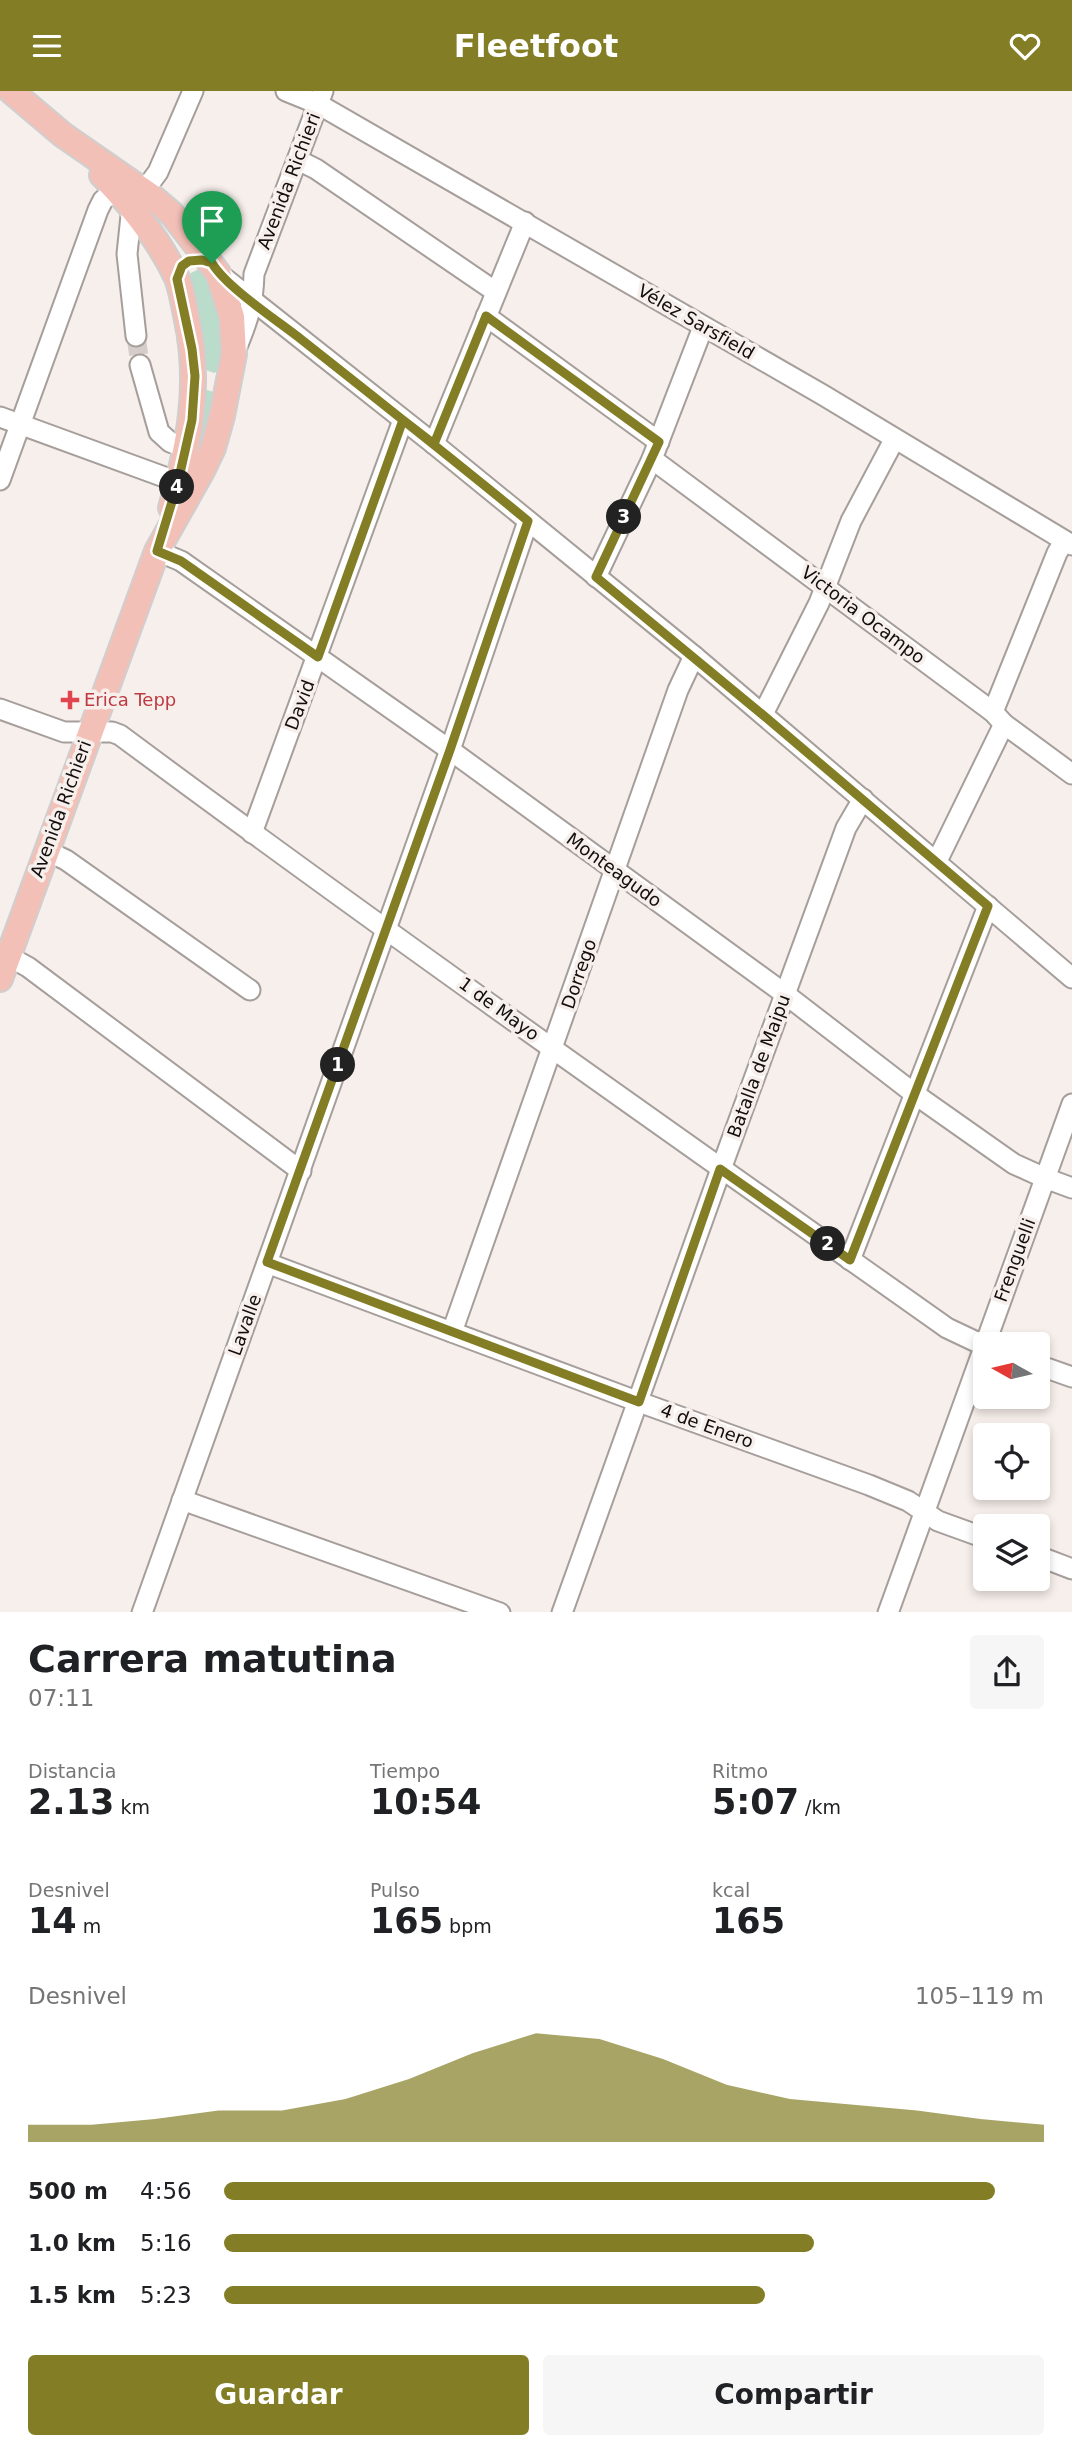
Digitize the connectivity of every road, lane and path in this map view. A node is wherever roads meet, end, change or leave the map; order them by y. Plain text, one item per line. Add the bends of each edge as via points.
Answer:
1 (11, 91) edge
2 (192, 91) edge
3 (286, 91) edge
4 (321, 98) edge
5 (298, 160) junction
6 (131, 196) junction
7 (525, 222) junction
8 (215, 268) junction
9 (177, 279) junction
10 (496, 292) junction
11 (253, 302) junction
12 (486, 316) junction
13 (703, 327) junction
14 (136, 337) tunnel mouth
15 (234, 354) junction
16 (140, 365) tunnel mouth
17 (195, 376) junction
18 (230, 381) junction
19 (0, 417) edge
20 (403, 420) junction
21 (19, 424) junction
22 (894, 440) junction
23 (434, 444) junction
24 (186, 448) junction
25 (655, 451) junction
26 (0, 480) edge
27 (178, 482) junction
28 (528, 521) junction
29 (1068, 543) edge
30 (159, 547) junction
31 (596, 577) junction
32 (824, 586) junction
33 (694, 656) junction
34 (318, 657) junction
35 (0, 709) edge
36 (763, 715) junction
37 (998, 718) junction
38 (89, 733) junction
39 (450, 750) junction
40 (1072, 774) edge
41 (863, 799) junction
42 (252, 833) junction
43 (47, 851) junction
44 (937, 861) junction
45 (614, 870) junction
46 (988, 906) junction
47 (387, 928) junction
48 (4, 968) edge
49 (1072, 978) edge
50 (250, 990) dead end
51 (785, 994) junction
52 (554, 1048) junction
53 (916, 1095) junction
54 (1072, 1104) edge
55 (720, 1169) junction
56 (301, 1171) junction
57 (1045, 1178) junction
58 (1072, 1188) edge
59 (850, 1260) junction
60 (267, 1262) junction
61 (452, 1332) junction
62 (990, 1332) edge
63 (973, 1340) edge
64 (1050, 1369) edge
65 (1072, 1377) edge
66 (973, 1379) edge
67 (639, 1402) junction
68 (182, 1500) junction
69 (924, 1512) junction
70 (973, 1534) edge
71 (1050, 1561) edge
72 (1072, 1569) edge
73 (142, 1612) edge
74 (500, 1612) edge
75 (562, 1612) edge
76 (888, 1612) edge

1 - 6 main road
2 - 6 street via 158,172
3 - 4 street, Vélez Sarsfield
4 - 5 street, Avenida Richieri
4 - 7 street, Vélez Sarsfield
5 - 10 street
5 - 11 street, Avenida Richieri via 254,274
6 - 8 main road via 172,214
6 - 9 main road
6 - 14 street via 127,254
6 - 21 street via 103,200 98,210
7 - 10 street
7 - 13 street, Vélez Sarsfield
8 - 9 main road via 202,260 189,261
8 - 11 street
8 - 15 main road via 232,317
9 - 17 main road
10 - 12 street
11 - 15 street, Avenida Richieri
11 - 20 street
12 - 23 street
12 - 25 street, Victoria Ocampo
13 - 22 street, Vélez Sarsfield
13 - 25 street
15 - 18 main road, Avenida Richieri
16 - 24 street via 159,432
17 - 18 main road via 213,386
17 - 24 main road
18 - 30 main road, Avenida Richieri via 213,448
19 - 21 street
20 - 23 street
20 - 34 street, David
21 - 26 street
21 - 27 street
22 - 29 street, Vélez Sarsfield
22 - 32 street via 851,521
23 - 28 street
24 - 27 main road
25 - 31 street
25 - 32 street, Victoria Ocampo
27 - 30 main road
28 - 31 street
28 - 39 street, Lavalle
29 - 37 street via 1057,552
30 - 34 street, Monteagudo
30 - 38 main road, Avenida Richieri
31 - 33 street
32 - 36 street
32 - 37 street, Victoria Ocampo
33 - 36 street
33 - 45 street, Dorrego
34 - 39 street, Monteagudo
34 - 42 street, David
35 - 38 street, 1 de Mayo via 64,731
36 - 41 street
37 - 40 street, Victoria Ocampo
37 - 44 street
38 - 42 street, 1 de Mayo via 120,735
38 - 43 main road, Avenida Richieri
39 - 45 street, Monteagudo
39 - 47 street, Lavalle
41 - 44 street
41 - 51 street, Batalla de Maipu via 846,828
42 - 47 street, 1 de Mayo
43 - 48 main road, Avenida Richieri
43 - 50 street
44 - 46 street
45 - 51 street, Monteagudo
45 - 52 street, Dorrego
46 - 49 street
46 - 53 street
47 - 52 street, 1 de Mayo
47 - 56 street, Lavalle
48 - 56 street via 28,967
51 - 53 street, Monteagudo
51 - 55 street, Batalla de Maipu
52 - 55 street, 1 de Mayo
52 - 61 street, Dorrego
53 - 57 street, Monteagudo via 1014,1164
53 - 59 street
54 - 57 street, Frenguelli
55 - 59 street, 1 de Mayo
55 - 67 street, Batalla de Maipu
56 - 60 street, Lavalle
57 - 58 street, Monteagudo
57 - 62 street, Frenguelli
59 - 63 street, 1 de Mayo via 947,1328
60 - 61 street, 4 de Enero
60 - 68 street, Lavalle
61 - 67 street, 4 de Enero
64 - 65 street
66 - 69 street, Frenguelli
67 - 69 street, 4 de Enero via 869,1485
67 - 75 street, Batalla de Maipu
68 - 73 street, Lavalle
68 - 74 street
69 - 70 street, 4 de Enero
69 - 76 street, Frenguelli
71 - 72 street

